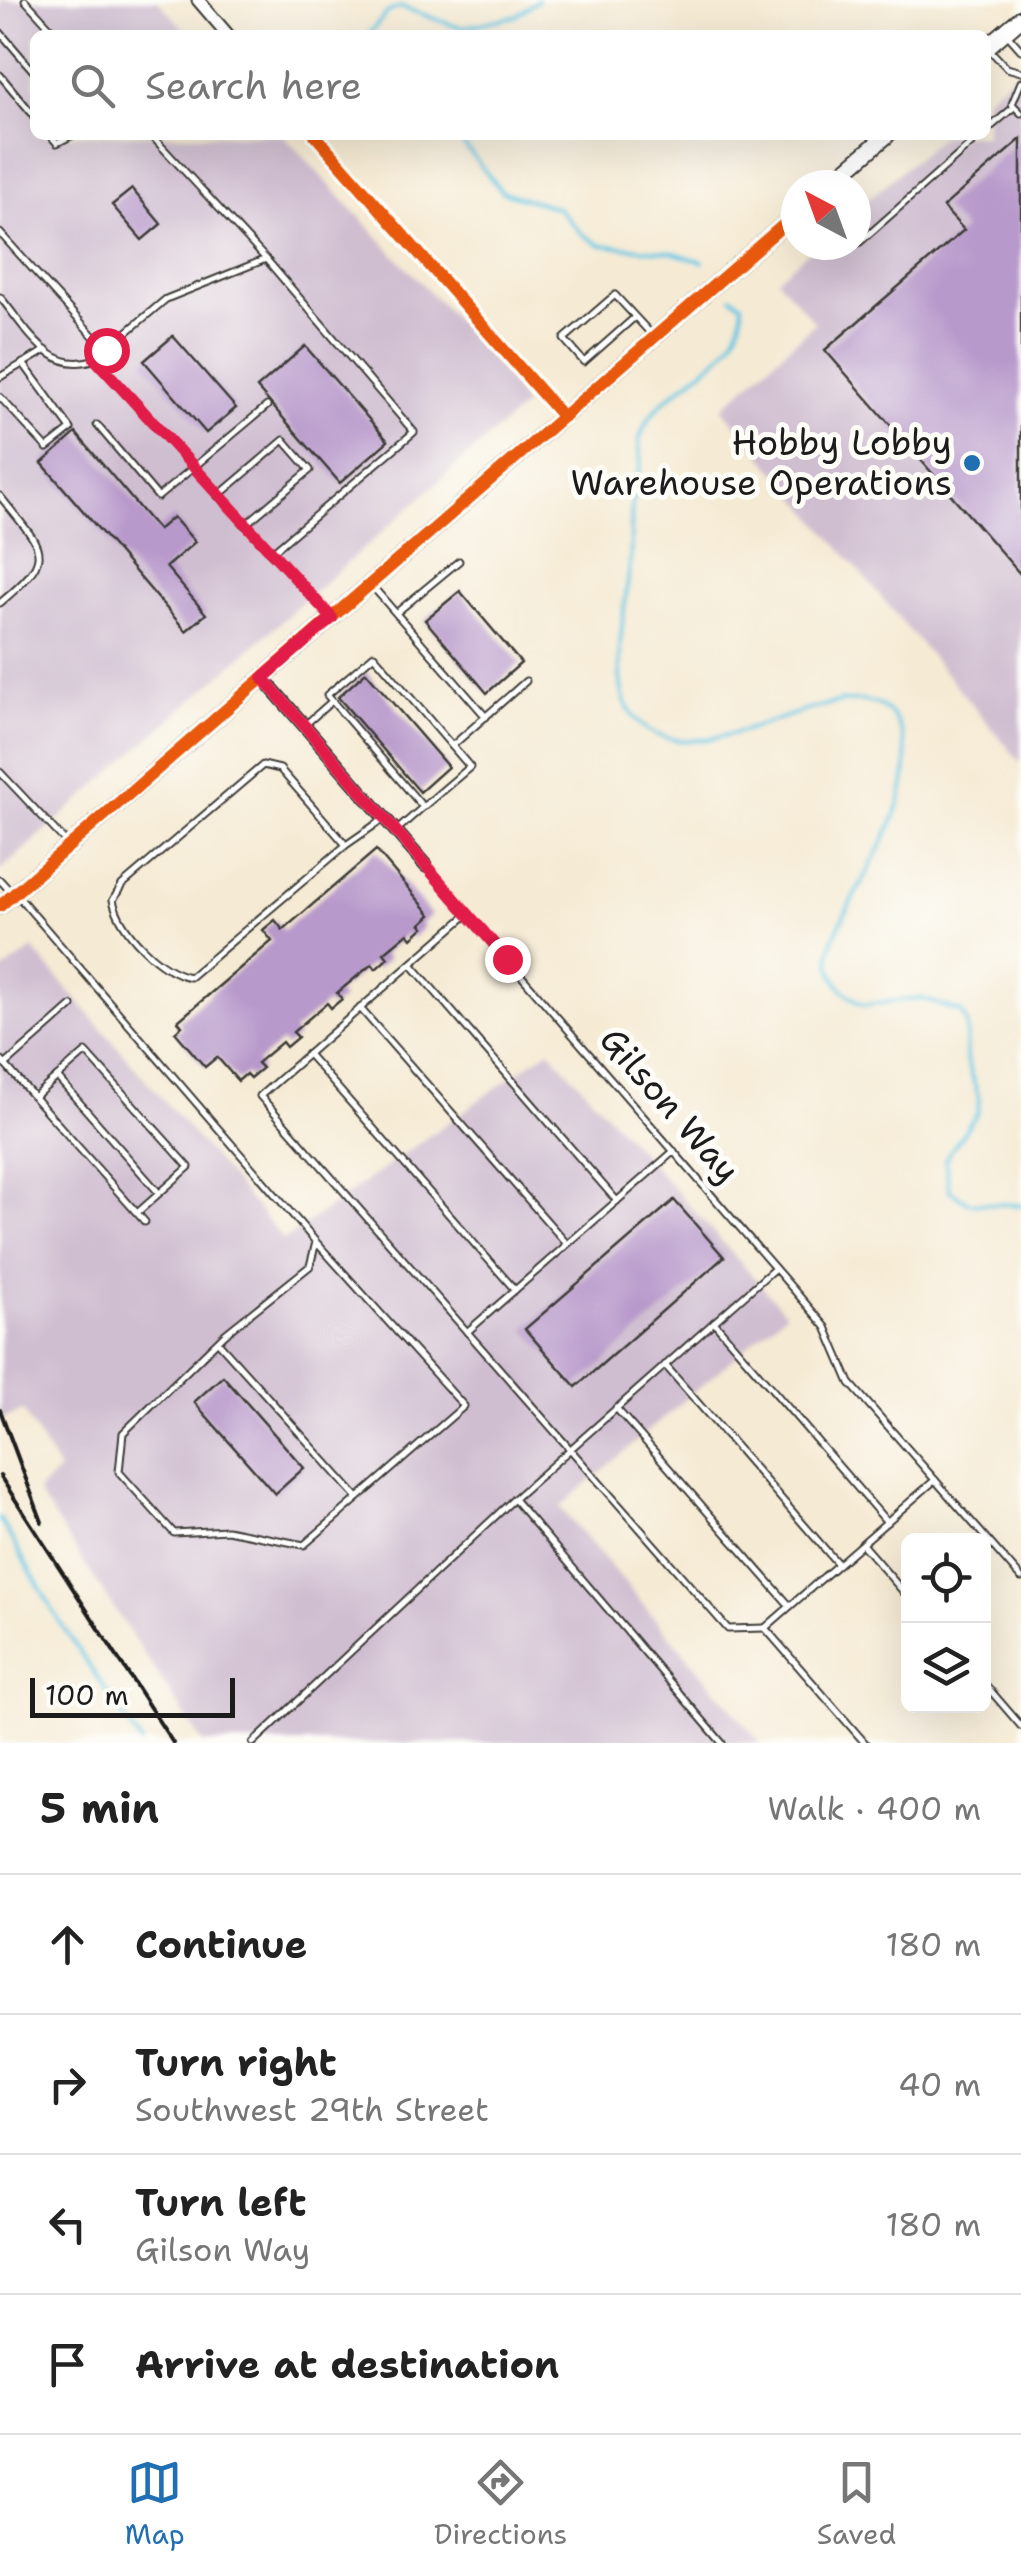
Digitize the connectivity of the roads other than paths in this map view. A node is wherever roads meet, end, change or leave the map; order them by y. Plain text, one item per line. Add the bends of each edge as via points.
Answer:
1 (25, 0) edge
2 (198, 0) edge
3 (1021, 18) edge
4 (53, 30) edge
5 (224, 30) edge
6 (0, 32) edge
7 (1005, 32) junction
8 (991, 44) edge
9 (1021, 50) edge
10 (991, 52) edge
11 (30, 67) edge
12 (1021, 72) edge
13 (0, 75) edge
14 (1021, 82) edge
15 (1014, 106) junction
16 (30, 111) edge
17 (1021, 113) edge
18 (991, 127) edge
19 (155, 140) edge
20 (319, 140) edge
21 (880, 140) edge
22 (976, 140) edge
23 (846, 170) edge
24 (781, 227) edge
25 (0, 233) edge
26 (871, 233) edge
27 (266, 258) junction
28 (0, 297) edge
29 (635, 317) junction
30 (654, 338) junction
31 (46, 350) junction
32 (106, 350) junction
33 (95, 359) junction
34 (23, 364) junction
35 (0, 377) edge
36 (0, 398) edge
37 (266, 406) dead end
38 (563, 417) junction
39 (96, 426) dead end
40 (192, 468) junction
41 (0, 496) edge
42 (218, 496) junction
43 (245, 525) junction
44 (271, 553) junction
45 (460, 560) dead end
46 (371, 584) junction
47 (0, 604) edge
48 (396, 614) junction
49 (332, 618) junction
50 (263, 678) junction
51 (526, 681) dead end
52 (332, 701) junction
53 (486, 717) junction
54 (304, 726) junction
55 (452, 746) junction
56 (0, 772) edge
57 (423, 807) junction
58 (384, 818) junction
59 (396, 831) junction
60 (346, 845) junction
61 (69, 846) junction
62 (426, 866) joint
63 (0, 880) edge
64 (14, 893) junction
65 (0, 906) edge
66 (468, 914) junction
67 (411, 964) junction
68 (72, 1006) dead end
69 (360, 1008) junction
70 (308, 1054) junction
71 (0, 1059) edge
72 (6, 1065) junction
73 (57, 1077) junction
74 (34, 1097) junction
75 (674, 1151) junction
76 (159, 1193) junction
77 (617, 1200) junction
78 (137, 1213) junction
79 (145, 1222) dead end
80 (316, 1242) junction
81 (567, 1244) junction
82 (775, 1268) junction
83 (515, 1290) junction
84 (714, 1322) junction
85 (467, 1332) junction
86 (218, 1342) junction
87 (665, 1365) junction
88 (616, 1408) junction
89 (570, 1448) junction
90 (935, 1480) junction
91 (358, 1498) junction
92 (514, 1499) junction
93 (888, 1522) junction
94 (862, 1544) junction
95 (838, 1564) junction
96 (1021, 1578) edge
97 (901, 1588) edge
98 (790, 1606) junction
99 (765, 1628) junction
100 (991, 1691) edge
101 (1021, 1726) edge
102 (253, 1743) edge
103 (722, 1743) edge
104 (865, 1743) edge

1 - 4 lane
2 - 5 street
3 - 7 street
6 - 11 lane
7 - 8 street
7 - 9 lane
10 - 12 lane
13 - 16 lane
14 - 15 lane
15 - 17 lane
15 - 18 lane
19 - 27 lane
20 - 38 street
21 - 23 street
22 - 26 lane
24 - 30 street
25 - 32 lane
27 - 32 lane via 166,298
27 - 44 lane via 414,432
28 - 31 lane
29 - 29 lane via 584,362 564,339 616,295
29 - 30 lane
30 - 38 street
31 - 33 lane via 75,366
31 - 34 lane
32 - 33 lane
33 - 40 lane
34 - 35 lane
34 - 36 lane via 70,428 47,448
37 - 40 lane
38 - 46 street
39 - 40 lane via 158,497
40 - 42 lane
41 - 47 lane via 35,541 39,558 34,574
42 - 43 lane
42 - 43 lane via 284,440 310,470
43 - 44 lane
44 - 49 lane
45 - 48 lane
46 - 48 lane
46 - 49 street
48 - 53 lane
49 - 50 street
50 - 54 street, Gilson Way
50 - 61 street
51 - 53 lane
52 - 54 lane
52 - 55 lane via 327,696 374,655
52 - 57 lane
53 - 55 lane
54 - 58 street, Gilson Way
55 - 57 lane via 470,767
56 - 61 lane
57 - 59 lane
58 - 59 street, Gilson Way
58 - 60 lane
59 - 62 street, Gilson Way
60 - 60 lane via 190,978 158,962 116,912 113,900 122,885 263,766 280,768
61 - 64 street
62 - 66 lane, Gilson Way
63 - 64 lane
64 - 65 street
64 - 80 lane
66 - 67 lane
66 - 75 lane, Gilson Way
67 - 69 lane
67 - 77 lane
68 - 72 lane
69 - 70 lane
69 - 81 lane
70 - 83 lane
70 - 85 lane via 260,1096
71 - 72 lane
72 - 74 lane
73 - 74 lane
73 - 76 lane
73 - 76 lane via 86,1052 189,1167
74 - 78 lane
75 - 77 lane
75 - 82 lane, Gilson Way
76 - 78 lane
77 - 81 lane
78 - 79 lane
80 - 86 lane via 310,1266
80 - 91 lane via 464,1406
81 - 83 lane
82 - 84 lane
82 - 90 lane, Gilson Way via 826,1327 850,1383
83 - 85 lane
84 - 87 lane
84 - 93 lane
85 - 89 lane
86 - 91 lane
86 - 91 lane via 123,1433 118,1472 174,1533 227,1530 304,1545
87 - 88 lane
87 - 95 lane
88 - 89 lane
88 - 98 lane
89 - 92 lane
89 - 99 lane via 728,1629
90 - 93 lane
90 - 96 lane, Gilson Way
92 - 102 lane
92 - 103 lane
93 - 94 lane
94 - 95 lane
94 - 97 lane
95 - 98 lane
98 - 99 lane
99 - 104 lane
100 - 101 lane

